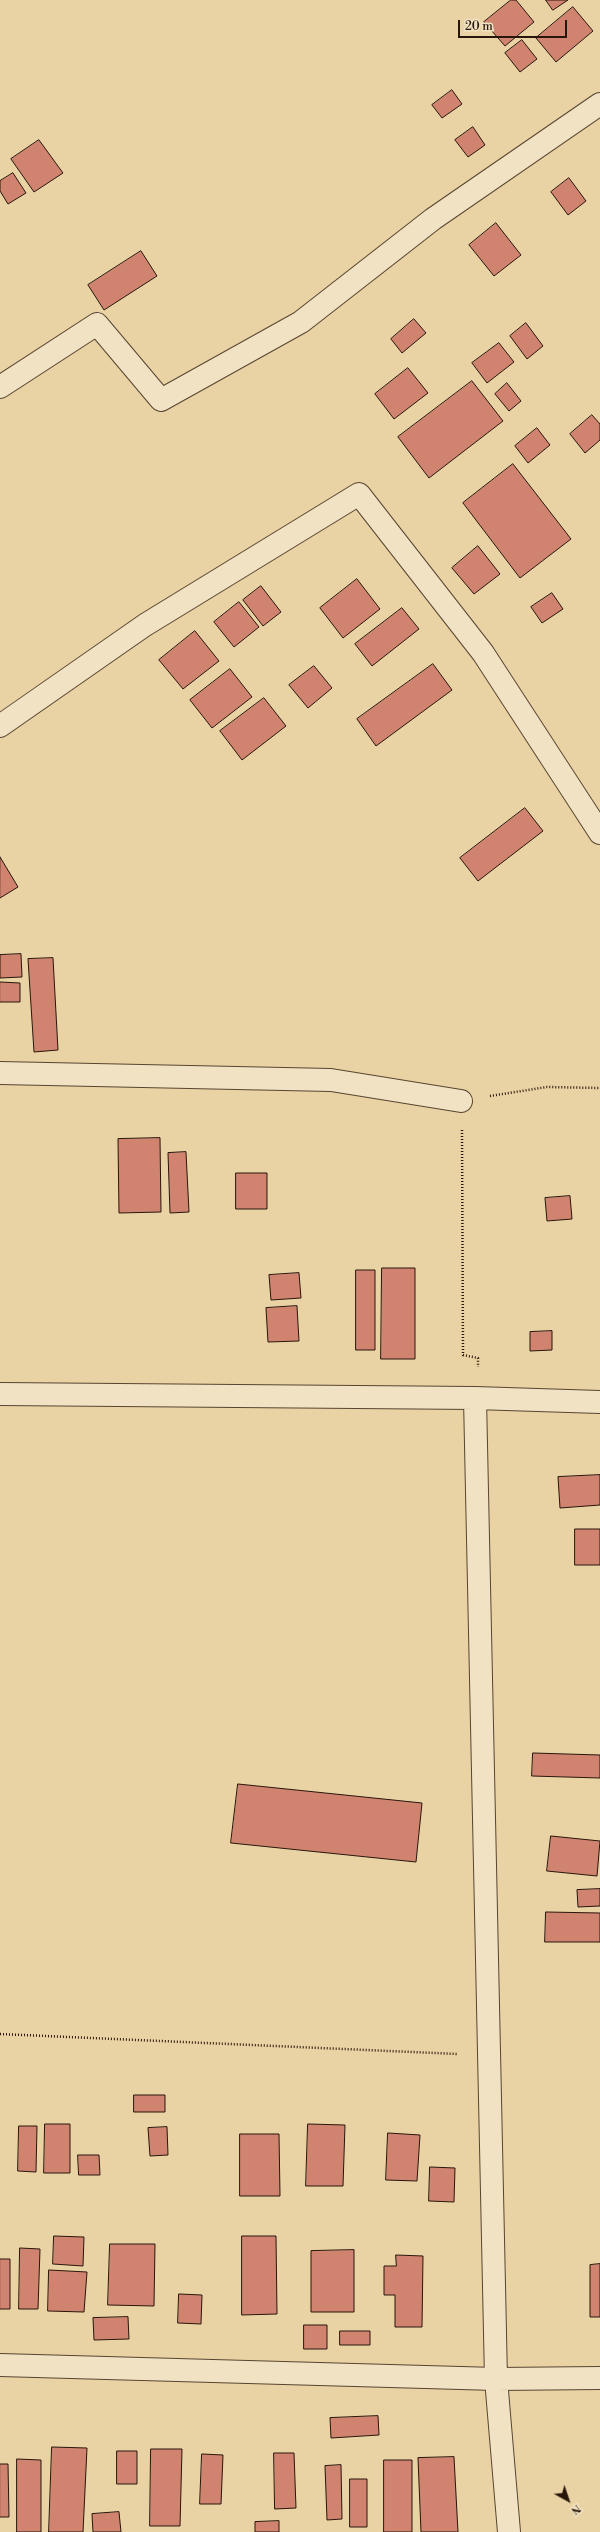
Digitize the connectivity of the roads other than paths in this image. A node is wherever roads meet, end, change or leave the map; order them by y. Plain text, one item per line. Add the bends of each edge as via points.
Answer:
1 (600, 104) edge
2 (0, 387) edge
3 (0, 726) edge
4 (600, 833) edge
5 (0, 1073) edge
6 (461, 1101) road end
7 (0, 1394) edge
8 (475, 1398) junction
9 (600, 1402) edge
10 (0, 2365) edge
11 (600, 2378) edge
12 (496, 2379) junction
13 (509, 2532) edge

1 - 2 street via 433,219 301,322 161,400 97,324
3 - 4 street via 145,624 359,494 484,653
5 - 6 street via 331,1080
7 - 8 street
8 - 9 street
8 - 12 street
10 - 12 street
11 - 12 street
12 - 13 street

